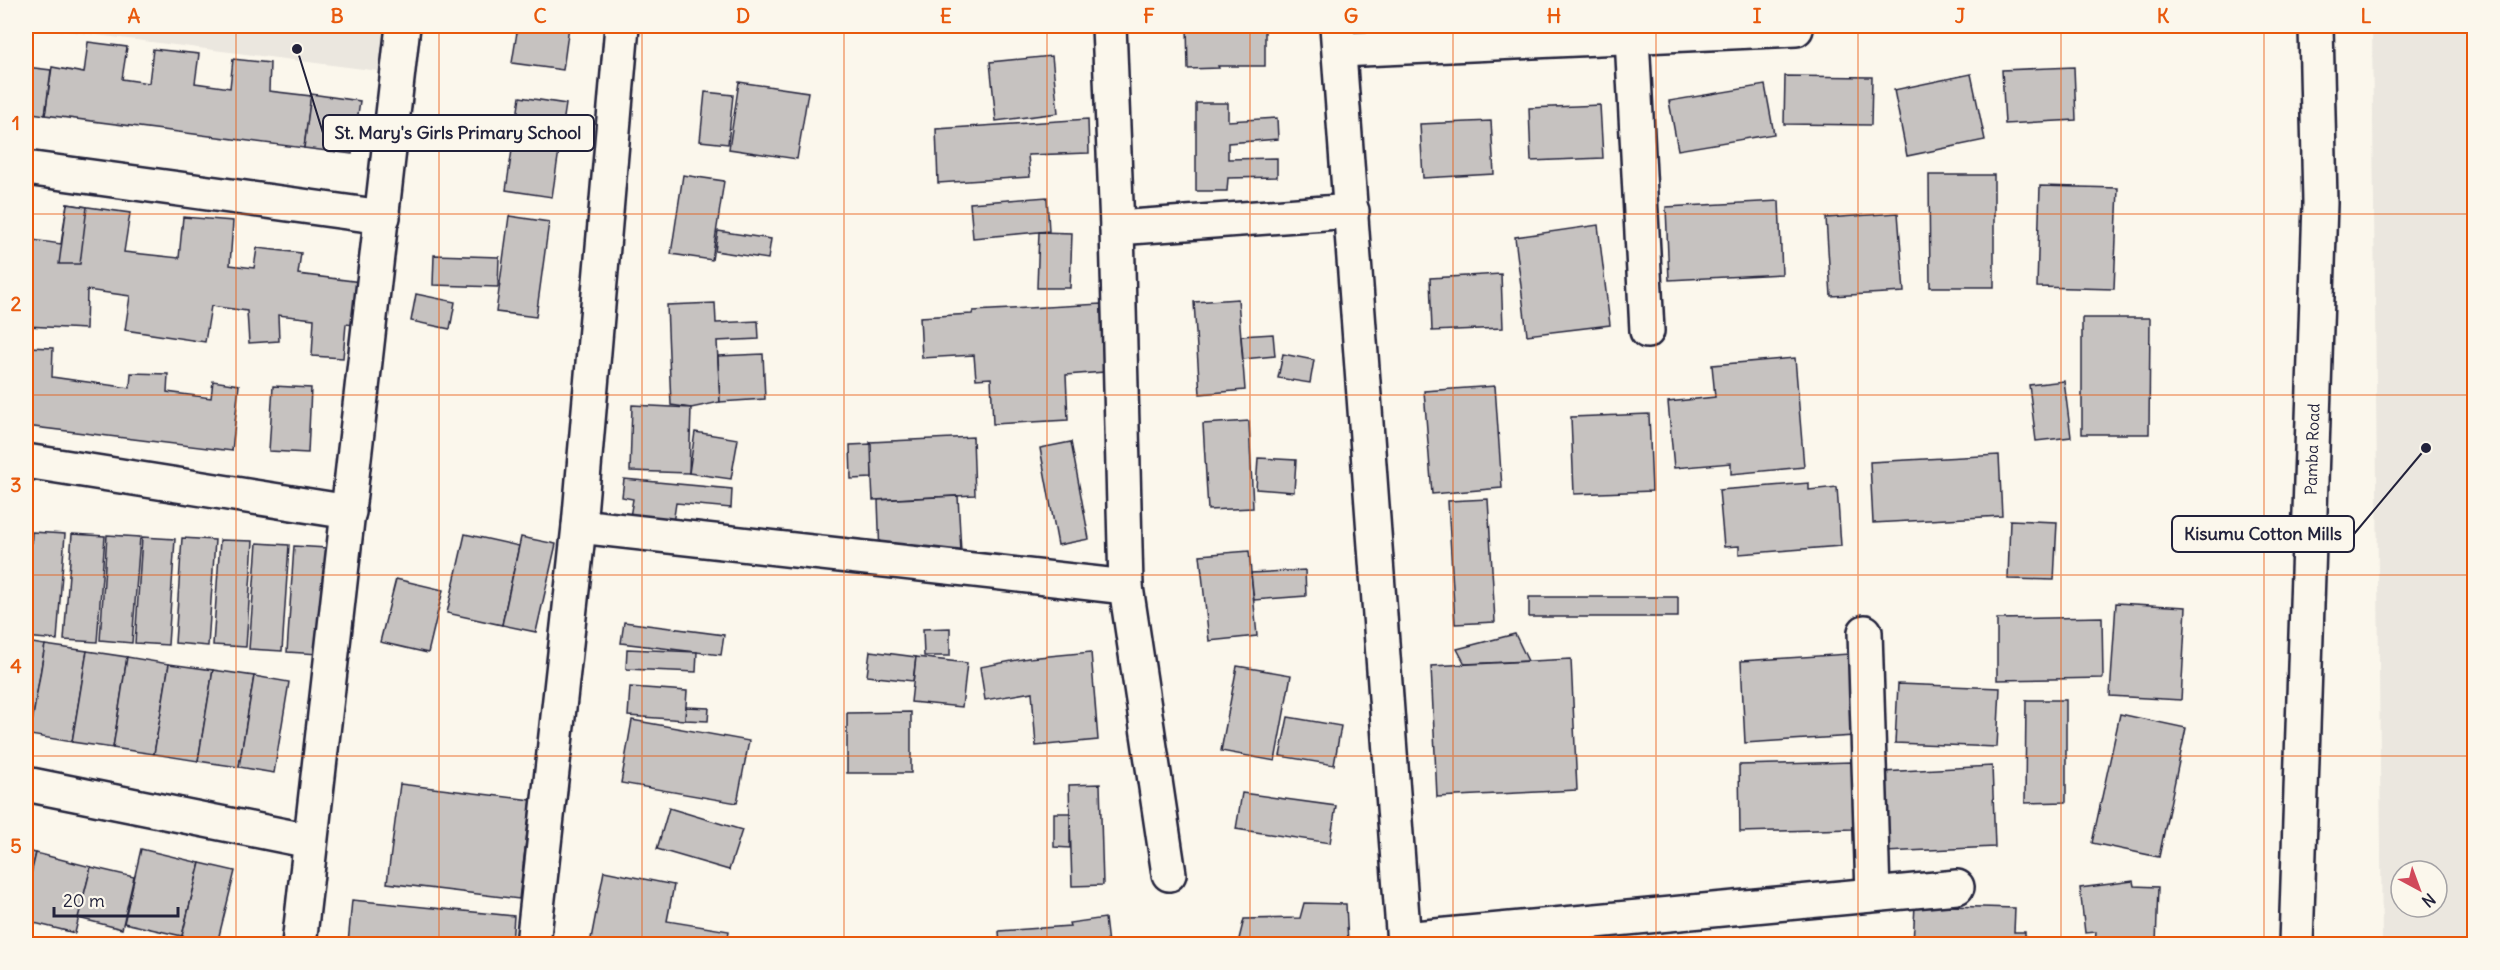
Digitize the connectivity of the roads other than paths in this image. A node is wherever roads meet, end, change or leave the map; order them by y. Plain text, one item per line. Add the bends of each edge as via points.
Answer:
1 (403, 26) edge
2 (622, 26) edge
3 (1109, 26) edge
4 (2316, 26) edge
5 (1730, 29) edge
6 (1796, 29) dead end
7 (1632, 37) junction
8 (1338, 38) edge
9 (26, 168) edge
10 (1352, 211) junction
11 (382, 217) junction
12 (1117, 228) junction
13 (1647, 331) dead end
14 (26, 461) edge
15 (349, 512) junction
16 (579, 526) junction
17 (1126, 587) junction
18 (1865, 632) dead end
19 (26, 784) edge
20 (310, 842) junction
21 (1169, 874) dead end
22 (1957, 887) dead end
23 (1873, 894) junction
24 (1404, 942) edge
25 (299, 945) edge
26 (533, 945) edge
27 (2296, 945) edge

1 - 11 street
2 - 16 street
3 - 12 street
4 - 27 street, Pamba Road via 2320,203
5 - 6 street
5 - 7 street
7 - 8 street
7 - 13 street
8 - 10 street
9 - 11 street
10 - 12 street
10 - 24 street
11 - 15 street
12 - 17 street
14 - 15 street
15 - 20 street
16 - 17 street
16 - 26 street
17 - 21 street
18 - 23 street
19 - 20 street
20 - 25 street
22 - 23 street
23 - 24 street

